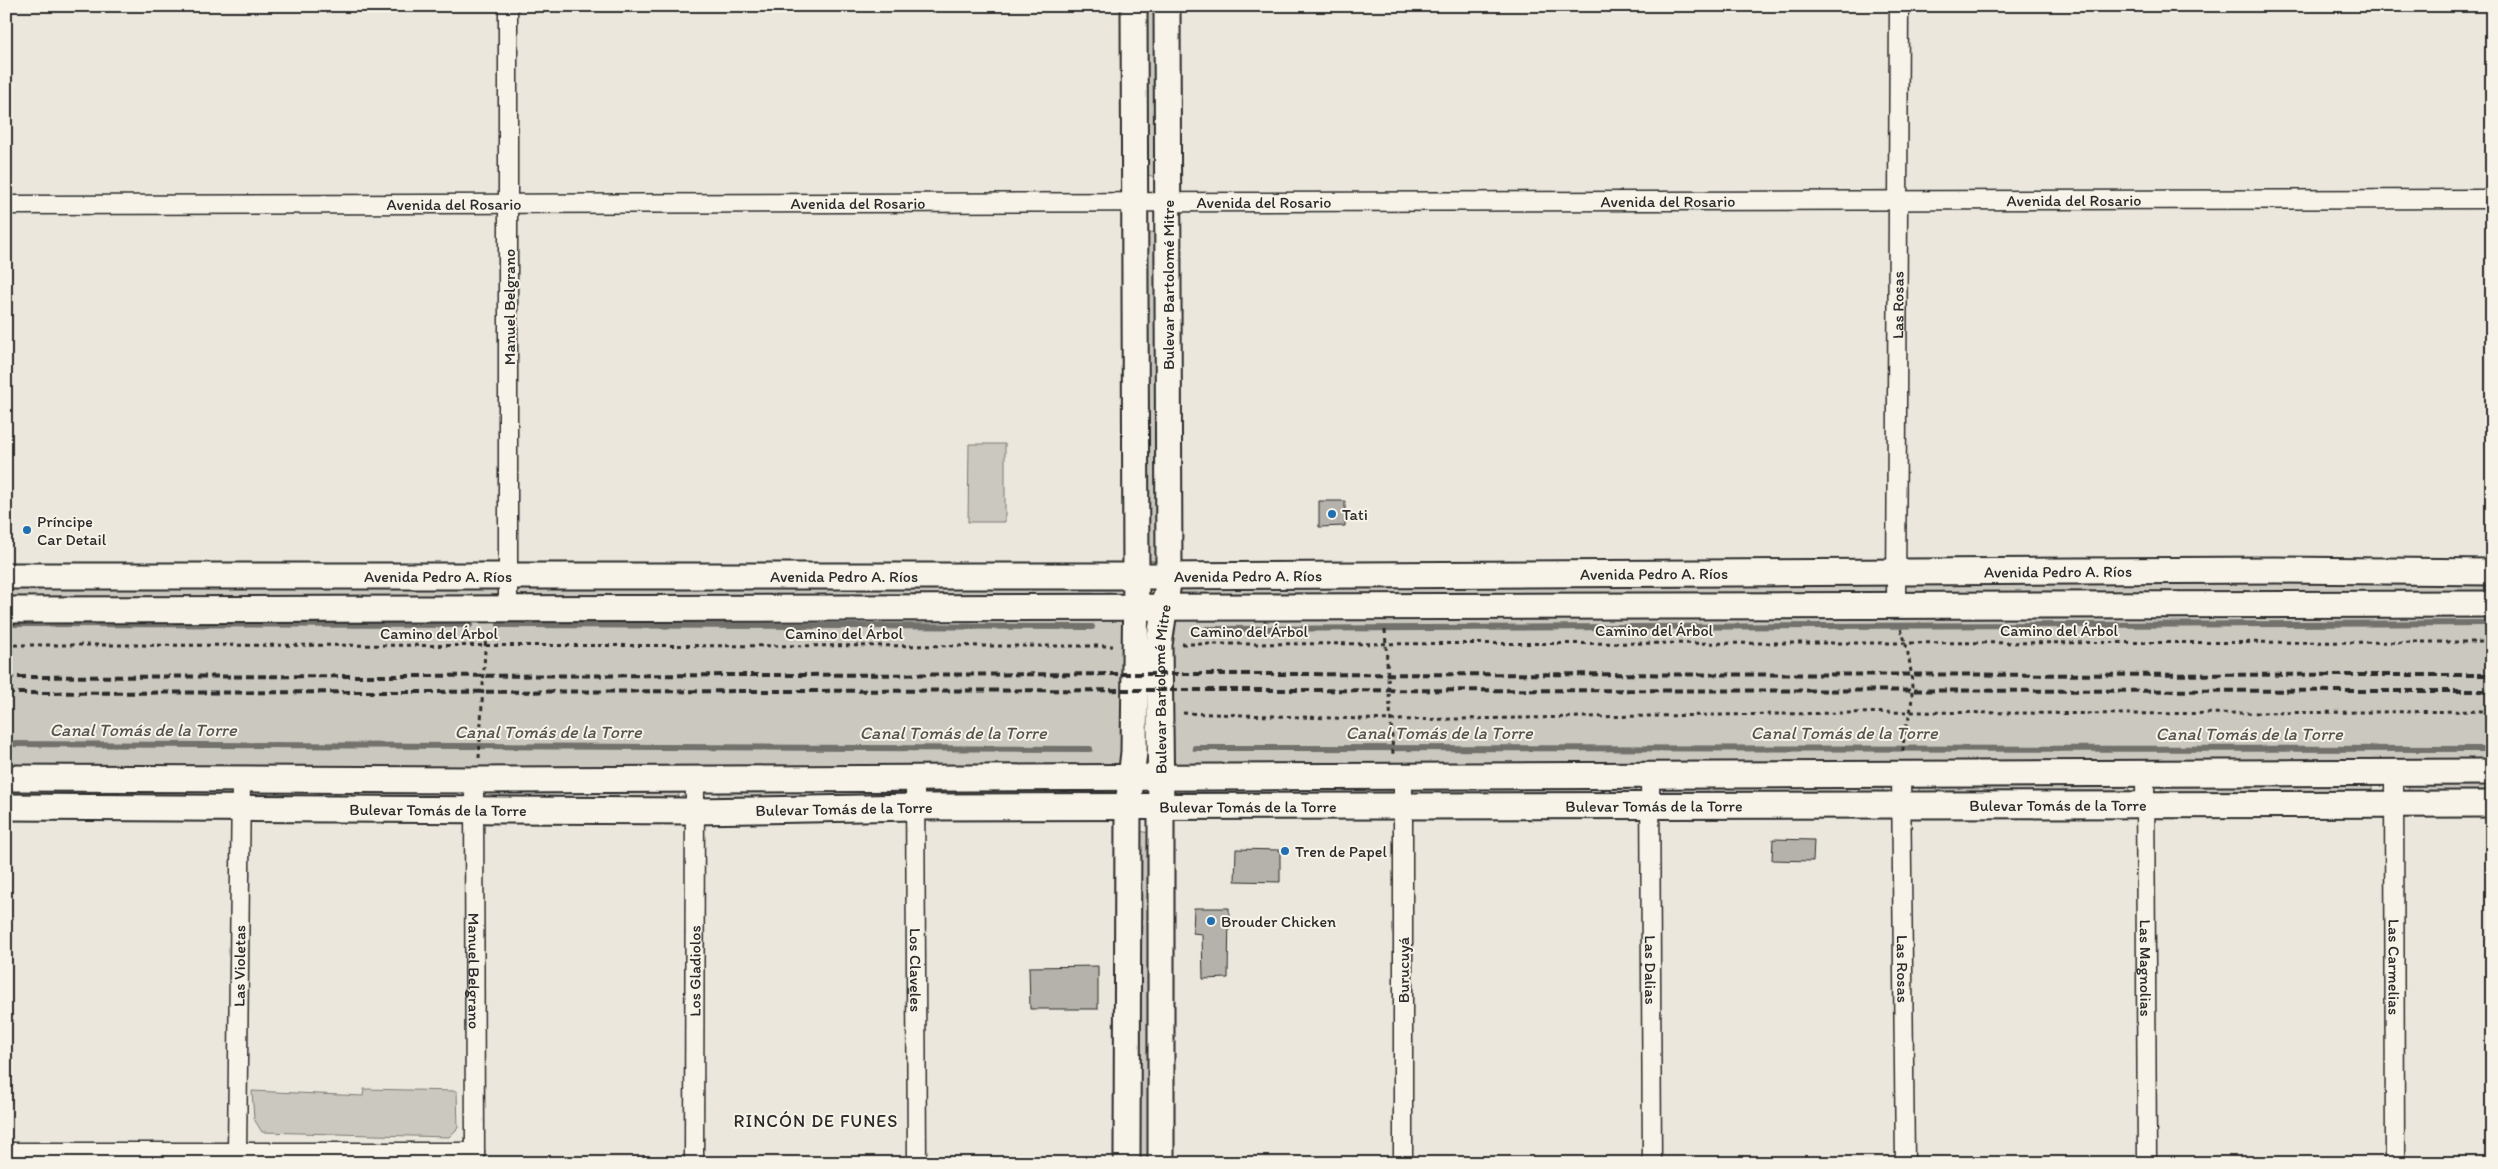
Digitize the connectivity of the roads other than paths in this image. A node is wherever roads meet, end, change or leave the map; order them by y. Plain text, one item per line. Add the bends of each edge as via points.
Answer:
1 (508, 6) edge
2 (1134, 6) edge
3 (1167, 6) edge
4 (1899, 6) edge
5 (2492, 199) edge
6 (1898, 200) junction
7 (1135, 202) junction
8 (1168, 202) junction
9 (509, 204) junction
10 (6, 205) edge
11 (2492, 572) edge
12 (1896, 573) junction
13 (6, 576) edge
14 (510, 576) junction
15 (1136, 576) junction
16 (1169, 576) junction
17 (1896, 604) junction
18 (2492, 604) edge
19 (1134, 606) junction
20 (1166, 607) junction
21 (498, 608) junction
22 (6, 610) edge
23 (1902, 765) junction
24 (1398, 767) junction
25 (2394, 772) junction
26 (2492, 772) edge
27 (2145, 773) junction
28 (1131, 776) junction
29 (1160, 776) junction
30 (1650, 776) junction
31 (6, 778) edge
32 (695, 779) junction
33 (915, 779) junction
34 (240, 780) junction
35 (474, 780) junction
36 (2145, 803) junction
37 (2395, 803) junction
38 (1651, 804) junction
39 (1902, 804) junction
40 (2492, 804) edge
41 (1403, 805) junction
42 (1128, 806) junction
43 (6, 807) edge
44 (916, 807) junction
45 (1162, 807) junction
46 (240, 808) junction
47 (474, 810) junction
48 (695, 810) junction
49 (6, 1152) edge
50 (237, 1154) junction
51 (475, 1158) edge
52 (694, 1163) edge
53 (917, 1163) edge
54 (1127, 1163) edge
55 (1161, 1163) edge
56 (1403, 1163) edge
57 (1652, 1163) edge
58 (1904, 1163) edge
59 (2146, 1163) edge
60 (2395, 1163) edge

1 - 9 street, Manuel Belgrano
2 - 7 main road, Bulevar Bartolomé Mitre
3 - 8 main road, Bulevar Bartolomé Mitre
4 - 6 street, Las Rosas
5 - 6 street, Avenida del Rosario
6 - 8 street, Avenida del Rosario
6 - 12 street, Las Rosas
7 - 8 street, Avenida del Rosario
7 - 9 street, Avenida del Rosario
7 - 15 main road, Bulevar Bartolomé Mitre
8 - 16 main road, Bulevar Bartolomé Mitre
9 - 10 street, Avenida del Rosario
9 - 14 street, Manuel Belgrano
11 - 12 main road, Avenida Pedro A. Ríos
12 - 16 main road, Avenida Pedro A. Ríos
12 - 17 street, Las Rosas
13 - 14 main road, Avenida Pedro A. Ríos
14 - 15 main road, Avenida Pedro A. Ríos
14 - 21 street, Manuel Belgrano
15 - 16 main road, Avenida Pedro A. Ríos
15 - 19 main road, Bulevar Bartolomé Mitre
16 - 20 main road, Bulevar Bartolomé Mitre
17 - 18 main road, Avenida Pedro A. Ríos
17 - 20 main road, Avenida Pedro A. Ríos
19 - 20 main road, Avenida Pedro A. Ríos
19 - 21 main road, Avenida Pedro A. Ríos
19 - 28 main road, Bulevar Bartolomé Mitre via 1134,752
20 - 29 main road, Bulevar Bartolomé Mitre via 1159,645
21 - 22 main road, Avenida Pedro A. Ríos
23 - 27 main road, Bulevar Tomás de la Torre
23 - 30 main road, Bulevar Tomás de la Torre
23 - 39 street, Las Rosas
24 - 29 main road, Bulevar Tomás de la Torre
24 - 30 main road, Bulevar Tomás de la Torre
24 - 41 street, Burucuyá
25 - 26 main road, Bulevar Tomás de la Torre
25 - 27 main road, Bulevar Tomás de la Torre
25 - 37 street, Las Carmelias
27 - 36 street, Las Magnolias
28 - 29 main road, Bulevar Tomás de la Torre
28 - 33 main road, Bulevar Tomás de la Torre
28 - 42 main road, Bulevar Bartolomé Mitre
29 - 45 main road, Bulevar Bartolomé Mitre
30 - 38 street, Las Dalias
31 - 34 main road, Bulevar Tomás de la Torre
32 - 33 main road, Bulevar Tomás de la Torre
32 - 35 main road, Bulevar Tomás de la Torre
32 - 48 street, Los Gladiolos
33 - 44 street, Los Claveles
34 - 35 main road, Bulevar Tomás de la Torre
34 - 46 street, Las Violetas
35 - 47 street, Manuel Belgrano
36 - 37 main road, Bulevar Tomás de la Torre
36 - 39 main road, Bulevar Tomás de la Torre
36 - 59 street, Las Magnolias
37 - 40 main road, Bulevar Tomás de la Torre
37 - 60 street, Las Carmelias
38 - 39 main road, Bulevar Tomás de la Torre
38 - 41 main road, Bulevar Tomás de la Torre
38 - 57 street, Las Dalias
39 - 58 street, Las Rosas
41 - 45 main road, Bulevar Tomás de la Torre
41 - 56 street, Burucuyá
42 - 44 main road, Bulevar Tomás de la Torre
42 - 45 main road, Bulevar Tomás de la Torre
42 - 54 main road, Bulevar Bartolomé Mitre
43 - 46 main road, Bulevar Tomás de la Torre
44 - 48 main road, Bulevar Tomás de la Torre
44 - 53 street, Los Claveles
45 - 55 main road, Bulevar Bartolomé Mitre
46 - 47 main road, Bulevar Tomás de la Torre
46 - 50 street, Las Violetas
47 - 48 main road, Bulevar Tomás de la Torre
47 - 51 street, Manuel Belgrano
48 - 52 street, Los Gladiolos
49 - 50 street
50 - 51 street

